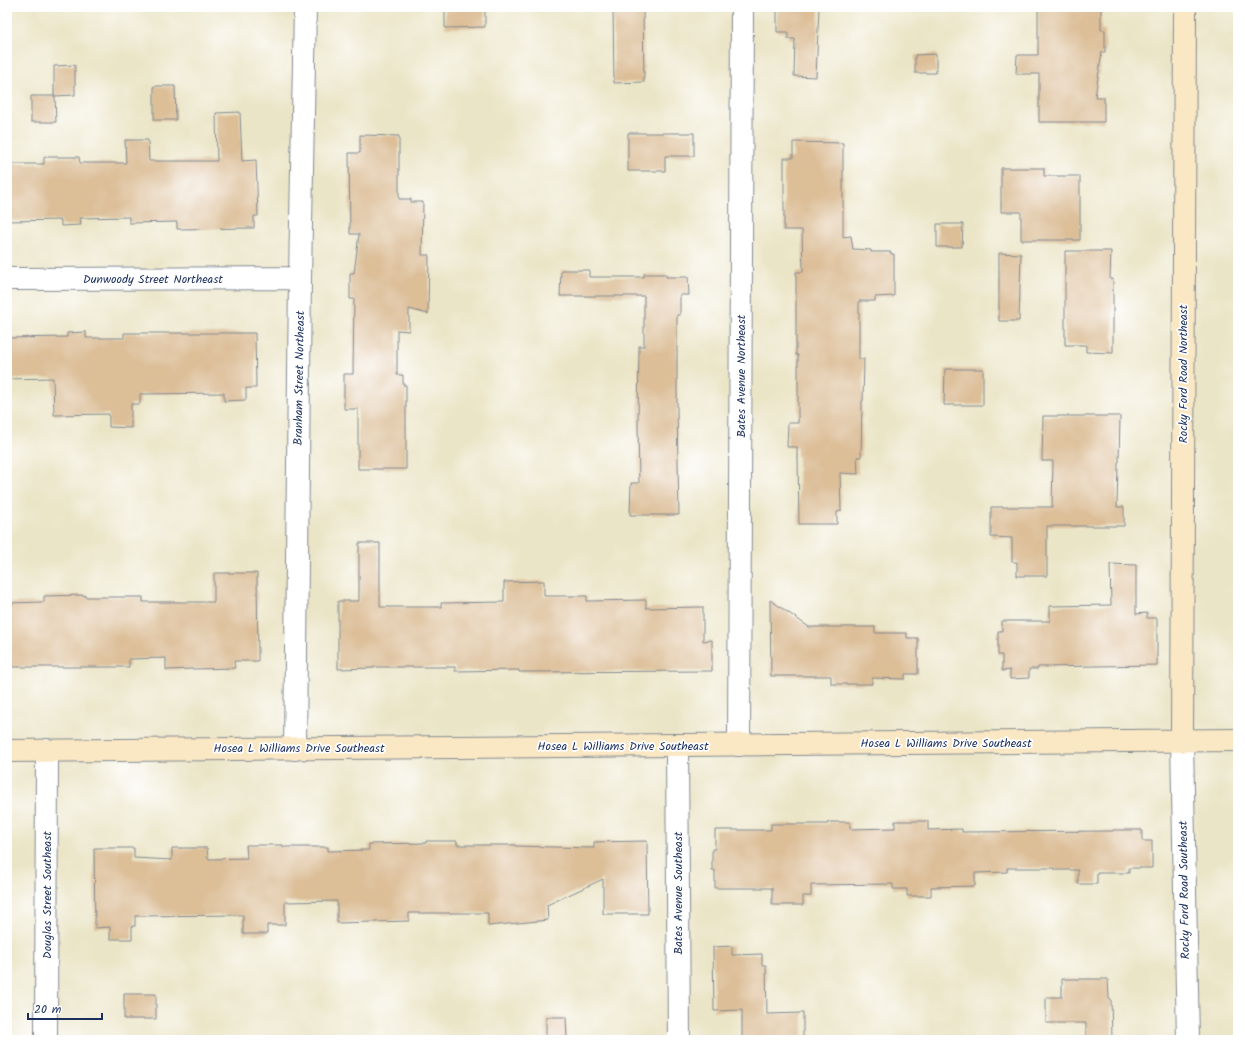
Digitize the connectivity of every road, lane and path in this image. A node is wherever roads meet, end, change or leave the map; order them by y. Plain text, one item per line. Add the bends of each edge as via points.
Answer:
1 (306, 7) edge
2 (742, 7) edge
3 (1185, 7) edge
4 (300, 278) junction
5 (7, 279) edge
6 (1238, 740) edge
7 (1182, 741) junction
8 (739, 744) junction
9 (677, 745) junction
10 (295, 748) junction
11 (47, 750) junction
12 (7, 751) edge
13 (46, 1040) edge
14 (679, 1040) edge
15 (1188, 1040) edge

1 - 4 street, Branham Street Northeast
2 - 8 street, Bates Avenue Northeast
3 - 7 street, Rocky Ford Road Northeast
4 - 5 street, Dunwoody Street Northeast
4 - 10 street, Branham Street Northeast
6 - 7 street, Hosea L Williams Drive Southeast
7 - 8 street, Hosea L Williams Drive Southeast
7 - 15 street, Rocky Ford Road Southeast
8 - 9 street, Hosea L Williams Drive Southeast
9 - 10 street, Hosea L Williams Drive Southeast
9 - 14 street, Bates Avenue Southeast
10 - 11 street, Hosea L Williams Drive Southeast
11 - 12 street, Hosea L Williams Drive Southeast
11 - 13 street, Douglas Street Southeast

